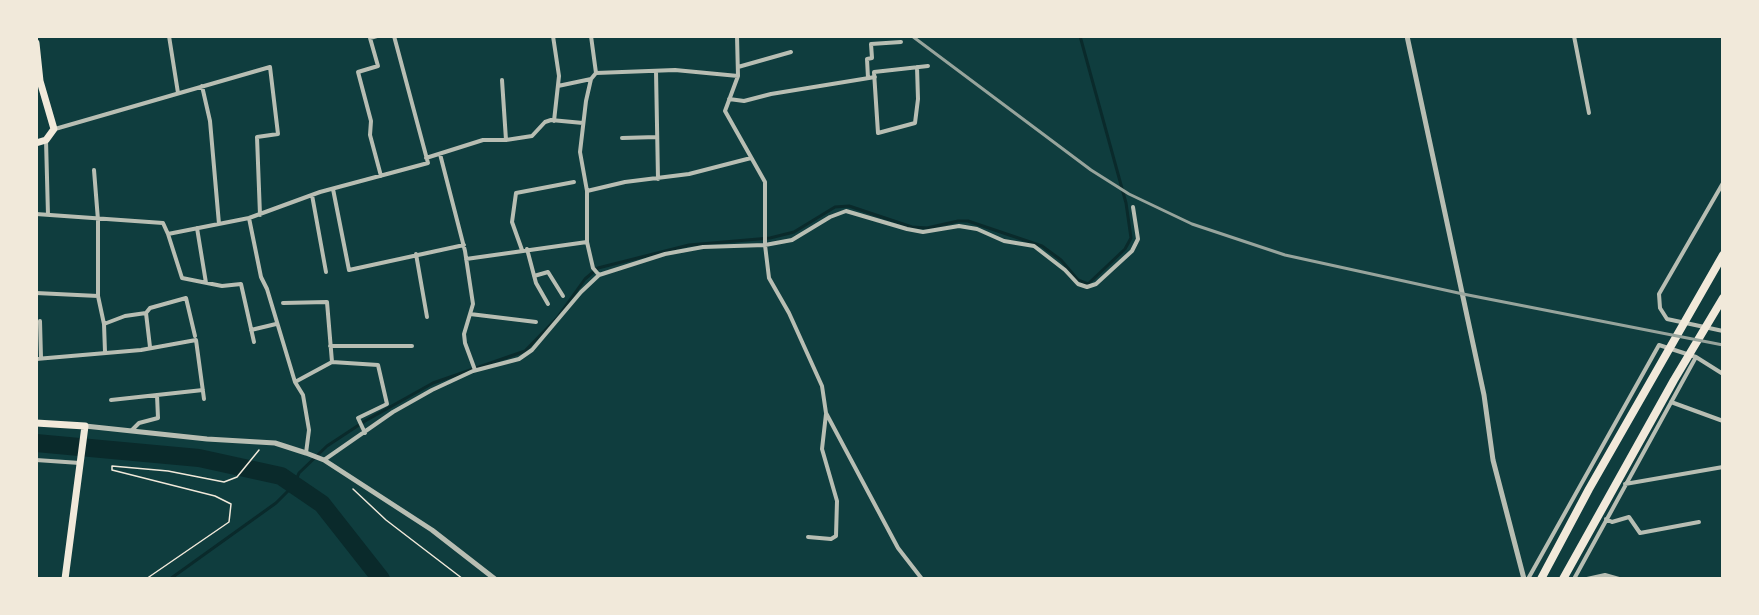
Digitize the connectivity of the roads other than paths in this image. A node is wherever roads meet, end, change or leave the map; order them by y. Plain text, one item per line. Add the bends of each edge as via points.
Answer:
1 (169, 36) edge
2 (377, 36) edge
3 (394, 36) edge
4 (552, 36) edge
5 (591, 36) edge
6 (737, 36) edge
7 (1407, 36) edge
8 (1574, 36) edge
9 (901, 42) dead end
10 (36, 43) edge
11 (791, 52) dead end
12 (928, 66) dead end
13 (738, 67) junction
14 (917, 67) junction
15 (656, 71) junction
16 (596, 73) junction
17 (738, 76) junction
18 (875, 77) junction
19 (868, 78) junction
20 (591, 79) junction
21 (502, 80) dead end
22 (202, 86) junction
23 (558, 86) junction
24 (178, 93) junction
25 (729, 99) junction
26 (1589, 113) dead end
27 (554, 121) junction
28 (583, 123) junction
29 (54, 129) junction
30 (657, 137) junction
31 (622, 138) dead end
32 (46, 140) junction
33 (506, 140) junction
34 (36, 143) edge
35 (440, 154) junction
36 (426, 158) junction
37 (752, 158) junction
38 (94, 170) dead end
39 (381, 176) junction
40 (658, 179) junction
41 (574, 182) dead end
42 (1723, 183) edge
43 (333, 189) junction
44 (587, 191) junction
45 (312, 195) junction
46 (1133, 207) dead end
47 (36, 214) edge
48 (48, 215) junction
49 (260, 215) junction
50 (249, 218) junction
51 (98, 220) junction
52 (219, 224) junction
53 (197, 228) junction
54 (168, 234) junction
55 (587, 242) junction
56 (464, 244) junction
57 (765, 244) junction
58 (524, 249) junction
59 (416, 254) junction
60 (1723, 255) edge
61 (466, 259) junction
62 (326, 272) dead end
63 (599, 275) junction
64 (534, 276) junction
65 (206, 283) junction
66 (36, 293) edge
67 (98, 296) junction
68 (563, 296) dead end
69 (1723, 298) edge
70 (283, 303) dead end
71 (548, 304) dead end
72 (146, 313) junction
73 (470, 314) junction
74 (427, 317) dead end
75 (40, 321) dead end
76 (536, 322) dead end
77 (104, 324) junction
78 (276, 324) junction
79 (251, 330) junction
80 (1723, 332) edge
81 (195, 336) dead end
82 (254, 342) dead end
83 (330, 346) junction
84 (412, 346) dead end
85 (150, 347) junction
86 (105, 352) junction
87 (1696, 357) junction
88 (39, 358) edge
89 (332, 362) junction
90 (475, 370) junction
91 (1723, 374) edge
92 (295, 382) junction
93 (203, 390) junction
94 (158, 395) junction
95 (204, 399) dead end
96 (111, 400) dead end
97 (1671, 402) junction
98 (826, 413) junction
99 (1723, 421) edge
100 (36, 423) edge
101 (85, 429) junction
102 (132, 430) junction
103 (365, 433) junction
104 (306, 453) junction
105 (36, 460) edge
106 (324, 460) junction
107 (81, 464) junction
108 (1723, 467) edge
109 (1625, 484) junction
110 (1606, 519) junction
111 (1699, 522) dead end
112 (808, 537) dead end
113 (65, 579) edge
114 (495, 579) edge
115 (922, 579) edge
116 (1526, 579) edge
117 (1541, 579) edge
118 (1563, 579) edge
119 (1575, 579) edge
120 (1587, 579) edge
121 (1619, 579) edge

1 - 24 street
2 - 39 street via 370,38 378,66 358,72
3 - 36 street
4 - 23 street
5 - 16 street
6 - 13 street
7 - 116 street via 1484,395 1493,460
8 - 26 street
9 - 19 street via 871,44
10 - 29 highway via 40,81
11 - 13 street
12 - 14 street
13 - 17 street
14 - 18 street via 874,72
14 - 18 street via 915,123 878,133
15 - 16 street
15 - 17 street
15 - 30 street
16 - 20 street
17 - 25 street
18 - 19 street
19 - 25 street via 744,101
20 - 23 street
20 - 28 street
21 - 33 street
22 - 24 street
22 - 49 street via 270,67 278,134 257,137
22 - 52 street via 210,122
23 - 27 street
24 - 29 street
25 - 37 street via 725,111
27 - 28 street
27 - 33 street via 545,122 532,136
28 - 44 street via 580,152
29 - 32 highway
30 - 31 street
30 - 40 street
32 - 34 highway
32 - 48 street
33 - 35 street via 483,140
35 - 36 street
35 - 56 street
36 - 39 street via 428,163
37 - 40 street
37 - 57 street via 765,182
38 - 51 street
39 - 43 street
40 - 44 street
41 - 58 street via 516,193 512,222
42 - 80 street via 1659,294 1660,308 1667,319
43 - 45 street
43 - 59 street via 349,270
44 - 55 street
45 - 49 street
45 - 62 street
46 - 57 street via 1138,239 1132,251 1096,284 1087,286 1078,284 1034,246 958,226 923,232 846,211 792,240
47 - 48 street
48 - 51 street
49 - 50 street
50 - 52 street
50 - 78 street
51 - 54 street via 163,223
51 - 67 street
52 - 53 street
53 - 54 street
53 - 65 street
54 - 65 street via 182,278
55 - 58 street
55 - 63 street via 593,268
56 - 59 street
56 - 61 street
57 - 63 street via 704,247 664,254
57 - 98 street via 769,278 822,386
58 - 61 street
58 - 64 street
59 - 74 street
60 - 117 highway
61 - 73 street via 473,304
63 - 90 street via 532,350 519,359
64 - 68 street via 548,272
64 - 71 street
65 - 79 street via 241,284
66 - 67 street
67 - 77 street
69 - 118 highway
70 - 83 street via 327,302
72 - 77 street
72 - 81 street via 150,308 186,298
72 - 85 street
73 - 76 street
73 - 90 street via 464,334
75 - 88 street
77 - 86 street
78 - 79 street
78 - 92 street
79 - 82 street
83 - 84 street
83 - 89 street
85 - 86 street
85 - 93 street via 196,340
86 - 88 street
87 - 91 street
87 - 97 street
87 - 116 street via 1659,345
89 - 92 street
89 - 103 street via 378,365 387,404 358,418
90 - 103 street via 393,412
92 - 104 street via 303,395 309,430
93 - 94 street
93 - 95 street
94 - 96 street
94 - 102 street via 158,418 139,423
97 - 99 street
97 - 109 street
98 - 112 street via 822,449 837,501 836,536
98 - 115 street via 898,548
100 - 101 highway
101 - 102 street
101 - 107 highway
102 - 104 street via 207,440 275,443
103 - 106 street
104 - 106 street
105 - 107 street
106 - 114 street via 432,530
107 - 113 highway
108 - 109 street
109 - 110 street
110 - 111 street via 1612,522 1629,517 1640,533
110 - 119 street
120 - 121 street via 1605,575

